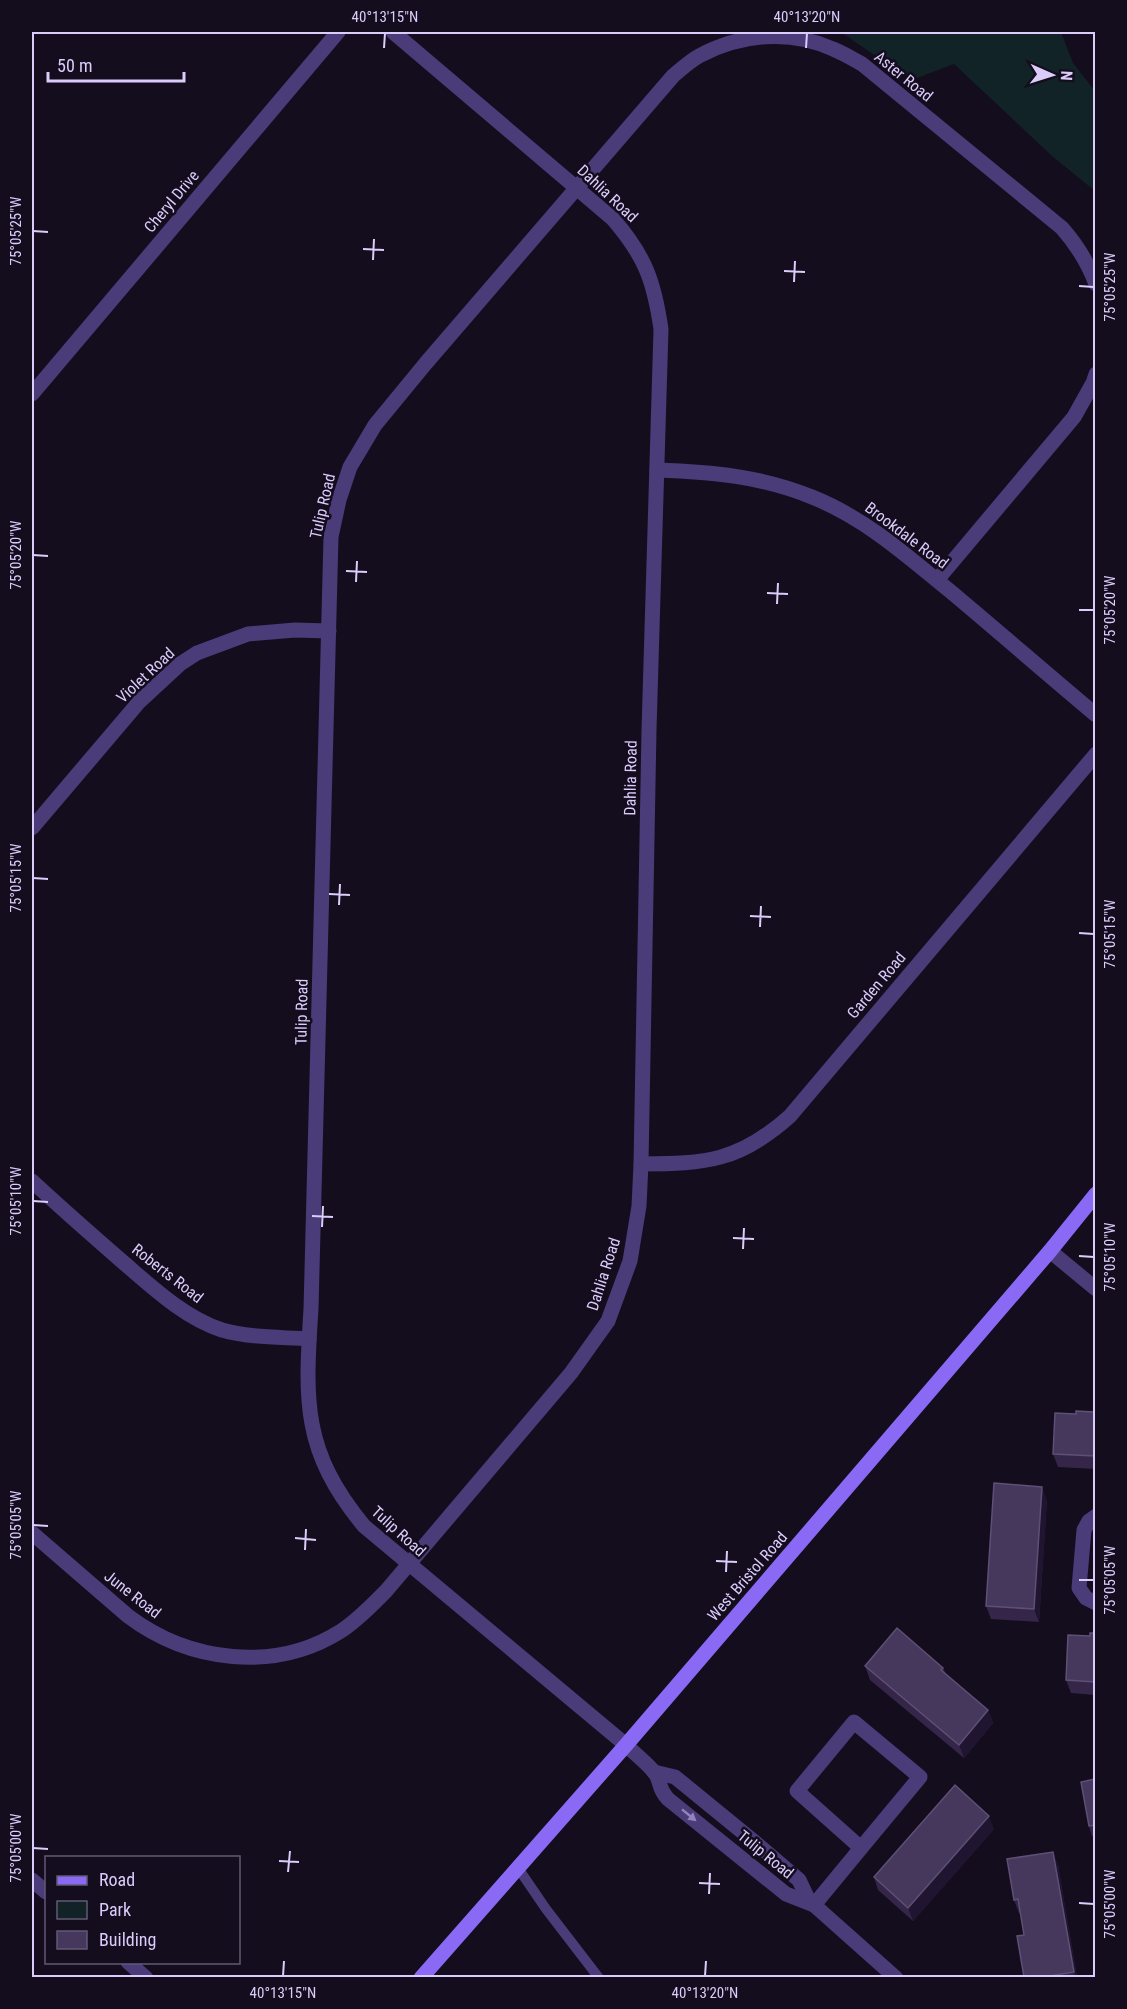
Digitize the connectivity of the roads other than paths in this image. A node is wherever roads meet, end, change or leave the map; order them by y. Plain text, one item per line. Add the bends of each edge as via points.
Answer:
1 (338, 32) edge
2 (393, 32) edge
3 (577, 188) junction
4 (1095, 284) edge
5 (1095, 374) edge
6 (32, 394) edge
7 (657, 470) junction
8 (937, 580) junction
9 (329, 631) junction
10 (1095, 715) edge
11 (1095, 754) edge
12 (32, 828) edge
13 (641, 1164) junction
14 (32, 1181) edge
15 (1095, 1194) edge
16 (1050, 1251) junction
17 (1095, 1289) edge
18 (309, 1339) junction
19 (1095, 1516) edge
20 (32, 1533) edge
21 (409, 1564) junction
22 (1095, 1602) edge
23 (626, 1745) junction
24 (861, 1848) junction
25 (518, 1868) junction
26 (32, 1880) edge
27 (45, 1891) edge
28 (813, 1905) junction
29 (130, 1964) edge
30 (146, 1977) edge
31 (422, 1977) edge
32 (599, 1977) edge
33 (897, 1977) edge

1 - 6 street, Cheryl Drive
2 - 3 street, Dahlia Road
3 - 4 street, Aster Road via 673,76 697,57 745,38 768,36 812,41 862,64 1062,228 1075,243
3 - 7 street, Dahlia Road via 626,234 639,252 656,295 661,329
3 - 9 street, Tulip Road via 375,425 350,467 331,537
5 - 8 street via 1074,417
7 - 8 street, Brookdale Road via 717,472 813,497 871,528
7 - 13 street, Dahlia Road
8 - 10 street, Brookdale Road
9 - 12 street, Violet Road via 248,634 180,663 139,702
9 - 18 street, Tulip Road
11 - 13 street, Garden Road via 790,1116 758,1142 737,1153 682,1164
13 - 21 street, Dahlia Road via 630,1261 608,1320 571,1373
14 - 18 street, Roberts Road via 184,1311 223,1330
15 - 16 main road, West Bristol Road
16 - 17 street
16 - 23 main road, West Bristol Road
18 - 21 street, Tulip Road via 308,1399 317,1450 349,1508
19 - 22 street via 1084,1530 1080,1588 1086,1598
20 - 21 street, June Road via 144,1628 190,1649 246,1658 295,1651 341,1631 359,1618
21 - 23 street, Tulip Road
23 - 25 main road, West Bristol Road
23 - 28 street, Tulip Road via 654,1772 675,1777 799,1880
24 - 24 street via 797,1791 854,1722 920,1777
24 - 28 street
25 - 31 main road, West Bristol Road
25 - 32 lane
26 - 27 street
28 - 33 street, Tulip Road
29 - 30 street

